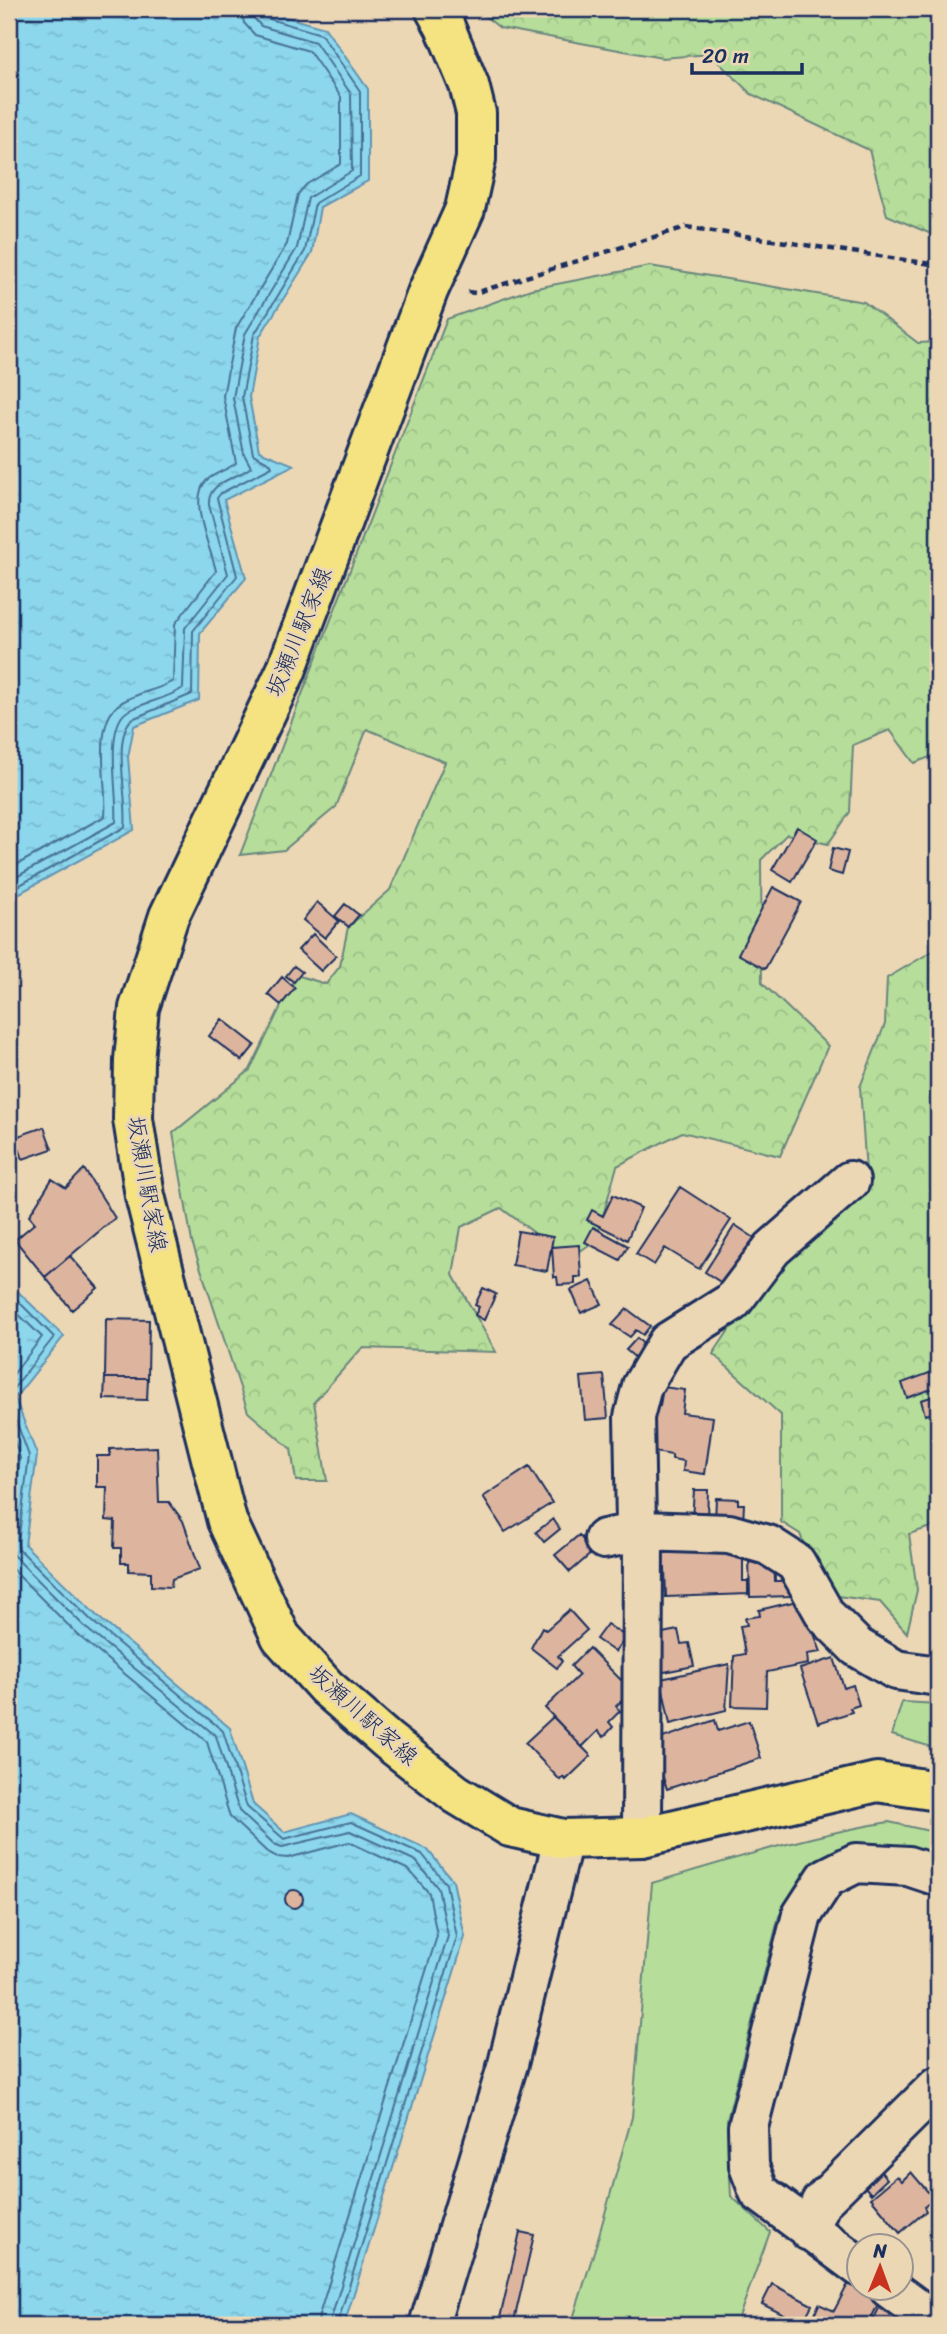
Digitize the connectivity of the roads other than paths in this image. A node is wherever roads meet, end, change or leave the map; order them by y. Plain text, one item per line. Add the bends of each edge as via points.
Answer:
1 (435, 9) edge
2 (850, 1181) dead end
3 (643, 1531) junction
4 (604, 1539) dead end
5 (938, 1676) edge
6 (938, 1791) edge
7 (642, 1837) junction
8 (563, 1839) junction
9 (938, 1876) edge
10 (938, 2086) edge
11 (810, 2231) junction
12 (846, 2257) edge
13 (908, 2302) edge
14 (938, 2324) edge
15 (429, 2325) edge

1 - 8 main road, 坂瀬川駅家線 via 469,85 476,113 476,159 465,209 428,290 286,671 169,916 139,1008 133,1119 145,1196 227,1521 281,1637 326,1687 456,1794 510,1827
2 - 3 street via 772,1250 732,1302 668,1342 642,1386 634,1417 636,1524
3 - 4 street
3 - 5 street via 729,1534 768,1545 796,1563 826,1616 857,1647 896,1670
3 - 7 street
6 - 7 main road, 坂瀬川駅家線 via 877,1782
7 - 8 main road, 坂瀬川駅家線
8 - 15 street via 508,2064
9 - 11 street via 908,1866 856,1863 826,1878 802,1915 748,2127 749,2166 759,2192
10 - 11 street via 821,2202
11 - 12 street
13 - 14 street

